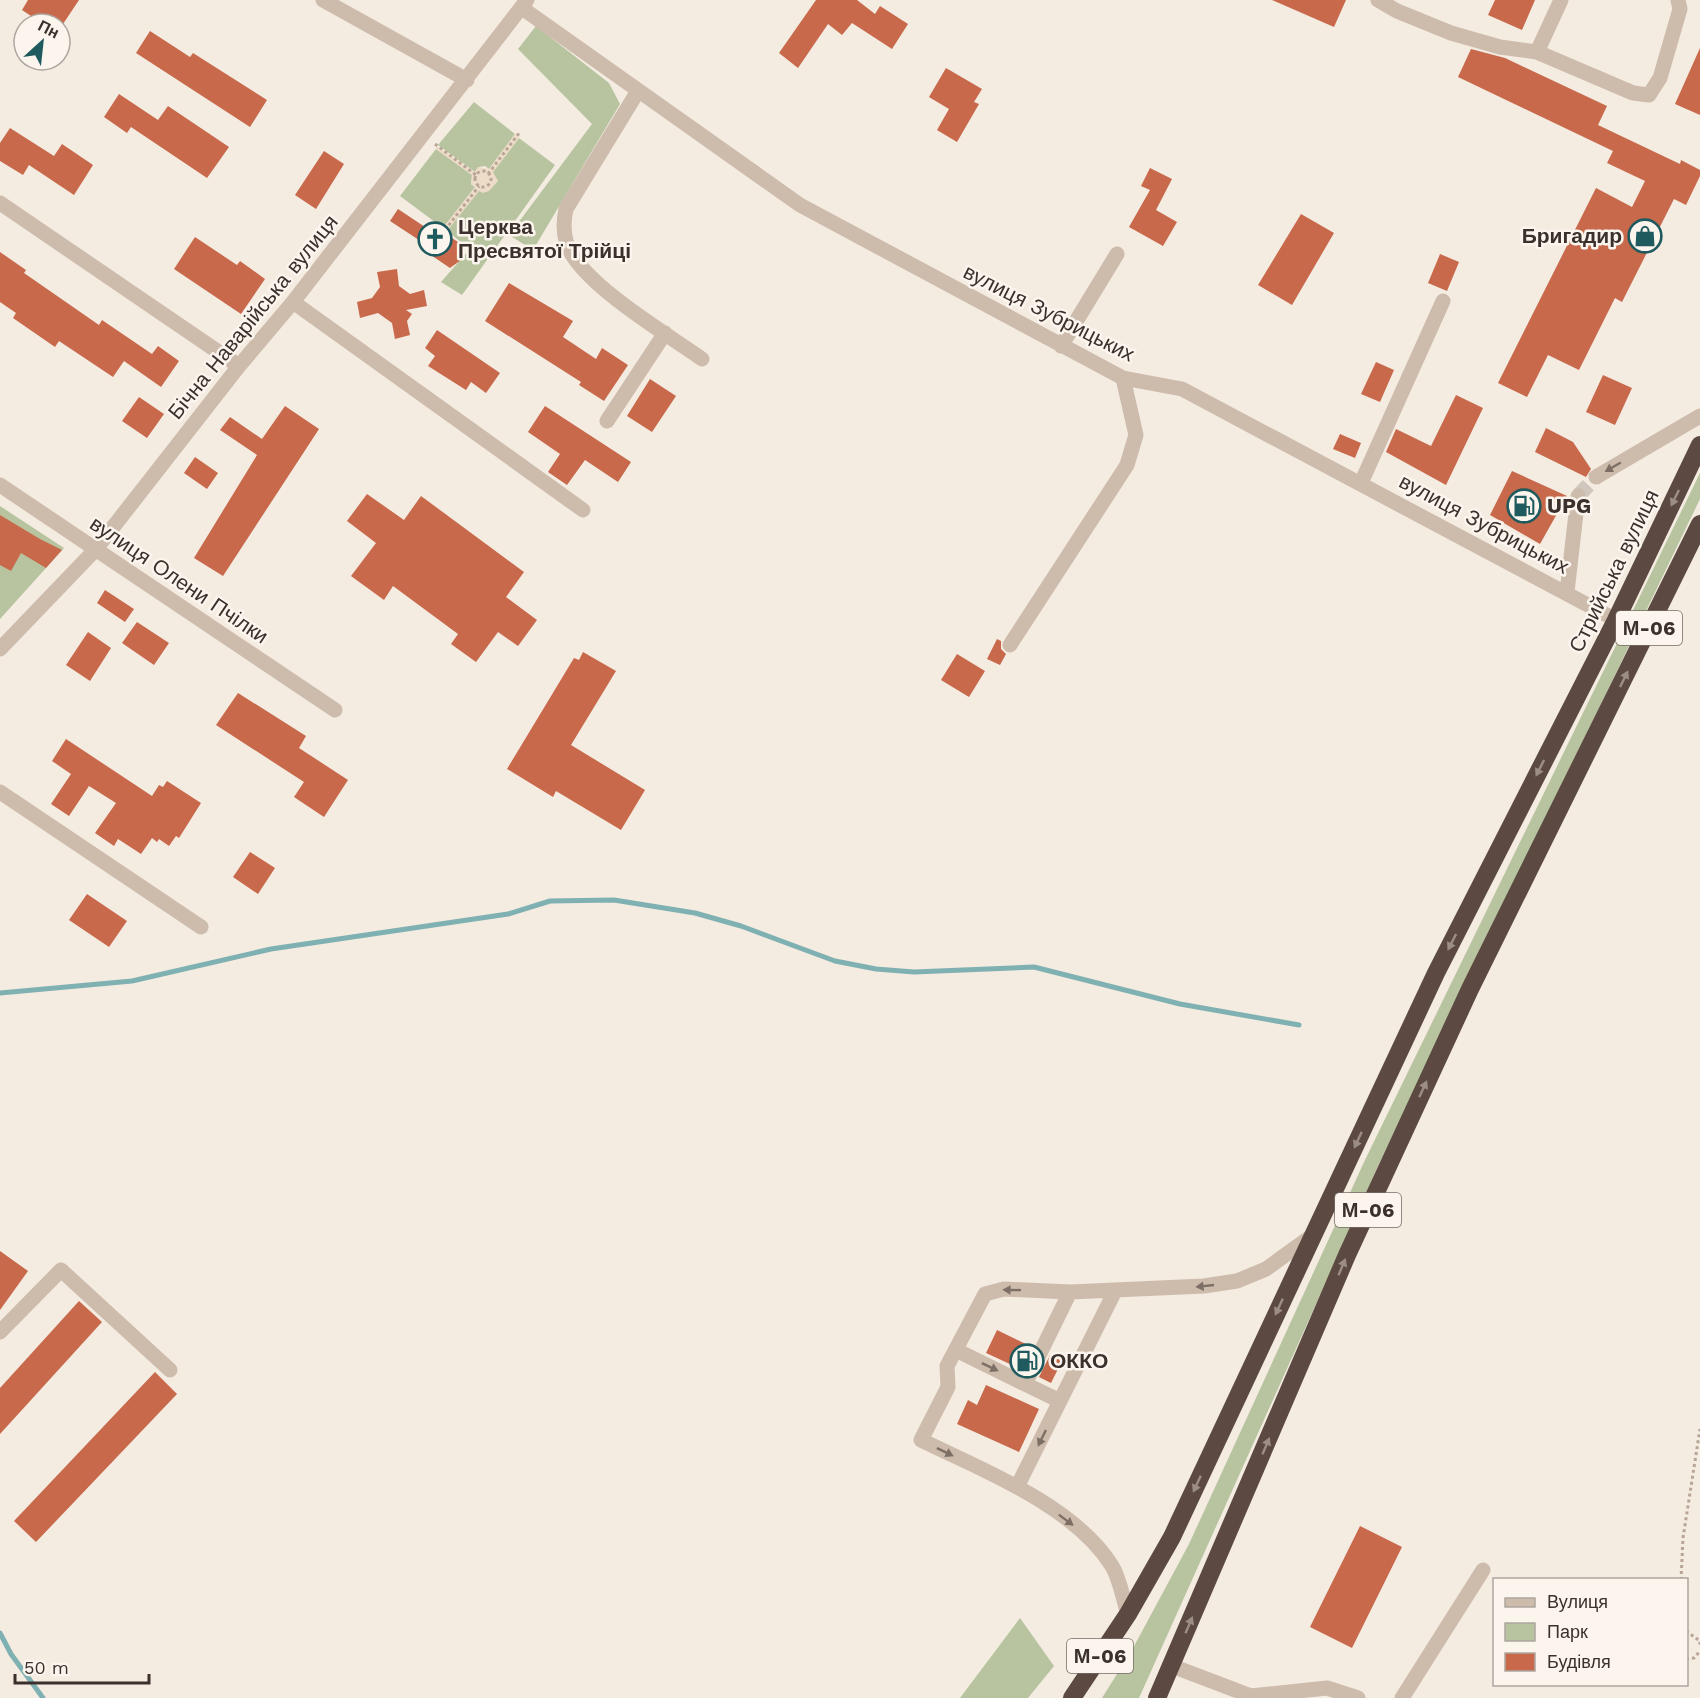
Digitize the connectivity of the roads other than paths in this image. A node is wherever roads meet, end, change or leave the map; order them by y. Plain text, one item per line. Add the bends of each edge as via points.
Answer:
1 (323, 0) edge
2 (1378, 0) edge
3 (1562, 0) edge
4 (1678, 0) edge
5 (525, 4) edge
6 (1537, 52) junction
7 (468, 80) junction
8 (638, 91) junction
9 (0, 203) edge
10 (1117, 254) dead end
11 (1443, 301) dead end
12 (293, 302) junction
13 (665, 333) junction
14 (1061, 346) junction
15 (702, 359) dead end
16 (239, 366) junction
17 (1123, 378) junction
18 (1700, 416) edge
19 (607, 421) dead end
20 (1700, 445) edge
21 (1596, 477) tunnel mouth
22 (1361, 483) junction
23 (0, 485) edge
24 (1578, 496) tunnel mouth
25 (583, 510) dead end
26 (1700, 524) edge
27 (96, 549) junction
28 (1567, 592) junction
29 (1617, 620) junction
30 (1010, 645) dead end
31 (0, 649) edge
32 (335, 710) dead end
33 (0, 792) edge
34 (201, 927) dead end
35 (1312, 1235) junction
36 (1115, 1291) junction
37 (1070, 1292) junction
38 (0, 1332) edge
39 (956, 1350) junction
40 (170, 1370) dead end
41 (1025, 1384) junction
42 (1060, 1401) junction
43 (1017, 1488) junction
44 (1483, 1570) dead end
45 (1128, 1614) junction
46 (1172, 1666) junction
47 (1238, 1696) edge
48 (1072, 1698) edge
49 (1157, 1698) edge
50 (1358, 1698) edge
51 (1402, 1698) edge

1 - 7 street
2 - 6 street via 1451,33 1500,47
3 - 6 street
4 - 6 street via 1680,9 1660,78 1648,95 1633,93
5 - 7 street, Бічна Наварійська вулиця
5 - 8 street, вулиця Зубрицьких
7 - 12 street, Бічна Наварійська вулиця
8 - 13 street via 566,209 562,225 568,248 610,296
8 - 14 street, вулиця Зубрицьких via 800,206
9 - 16 street
10 - 14 street
11 - 22 street
12 - 16 street, Бічна Наварійська вулиця
12 - 25 street
13 - 15 street
13 - 19 street
14 - 17 street, вулиця Зубрицьких
16 - 27 street, Бічна Наварійська вулиця
17 - 22 street, вулиця Зубрицьких via 1182,389
17 - 30 street via 1136,435 1127,465
18 -> 21 street
20 -> 29 highway, Стрийська вулиця / М-06
22 - 28 street, вулиця Зубрицьких
23 - 27 street, вулиця Олени Пчілки
24 - 28 street
46 -> 26 highway, М-06 via 1347,1255 1470,989
27 - 31 street, Бічна Наварійська вулиця
27 - 32 street, вулиця Олени Пчілки
28 - 29 street, вулиця Зубрицьких
29 -> 35 highway, Стрийська вулиця / М-06 via 1436,973
33 - 34 street
35 -> 36 street via 1266,1269 1237,1281
35 -> 45 highway, М-06 via 1172,1537
36 - 37 street
36 - 42 street
37 -> 39 street via 1004,1289 986,1294
37 - 41 street
38 - 40 street via 61,1270
39 -> 41 street
39 -> 43 street via 947,1366 948,1387 921,1440
41 - 42 street
42 -> 43 street
43 -> 45 street via 1091,1541 1112,1567
44 - 51 street
45 - 48 highway, М-06
46 - 47 street
46 - 49 highway, М-06
47 - 50 street via 1327,1688

